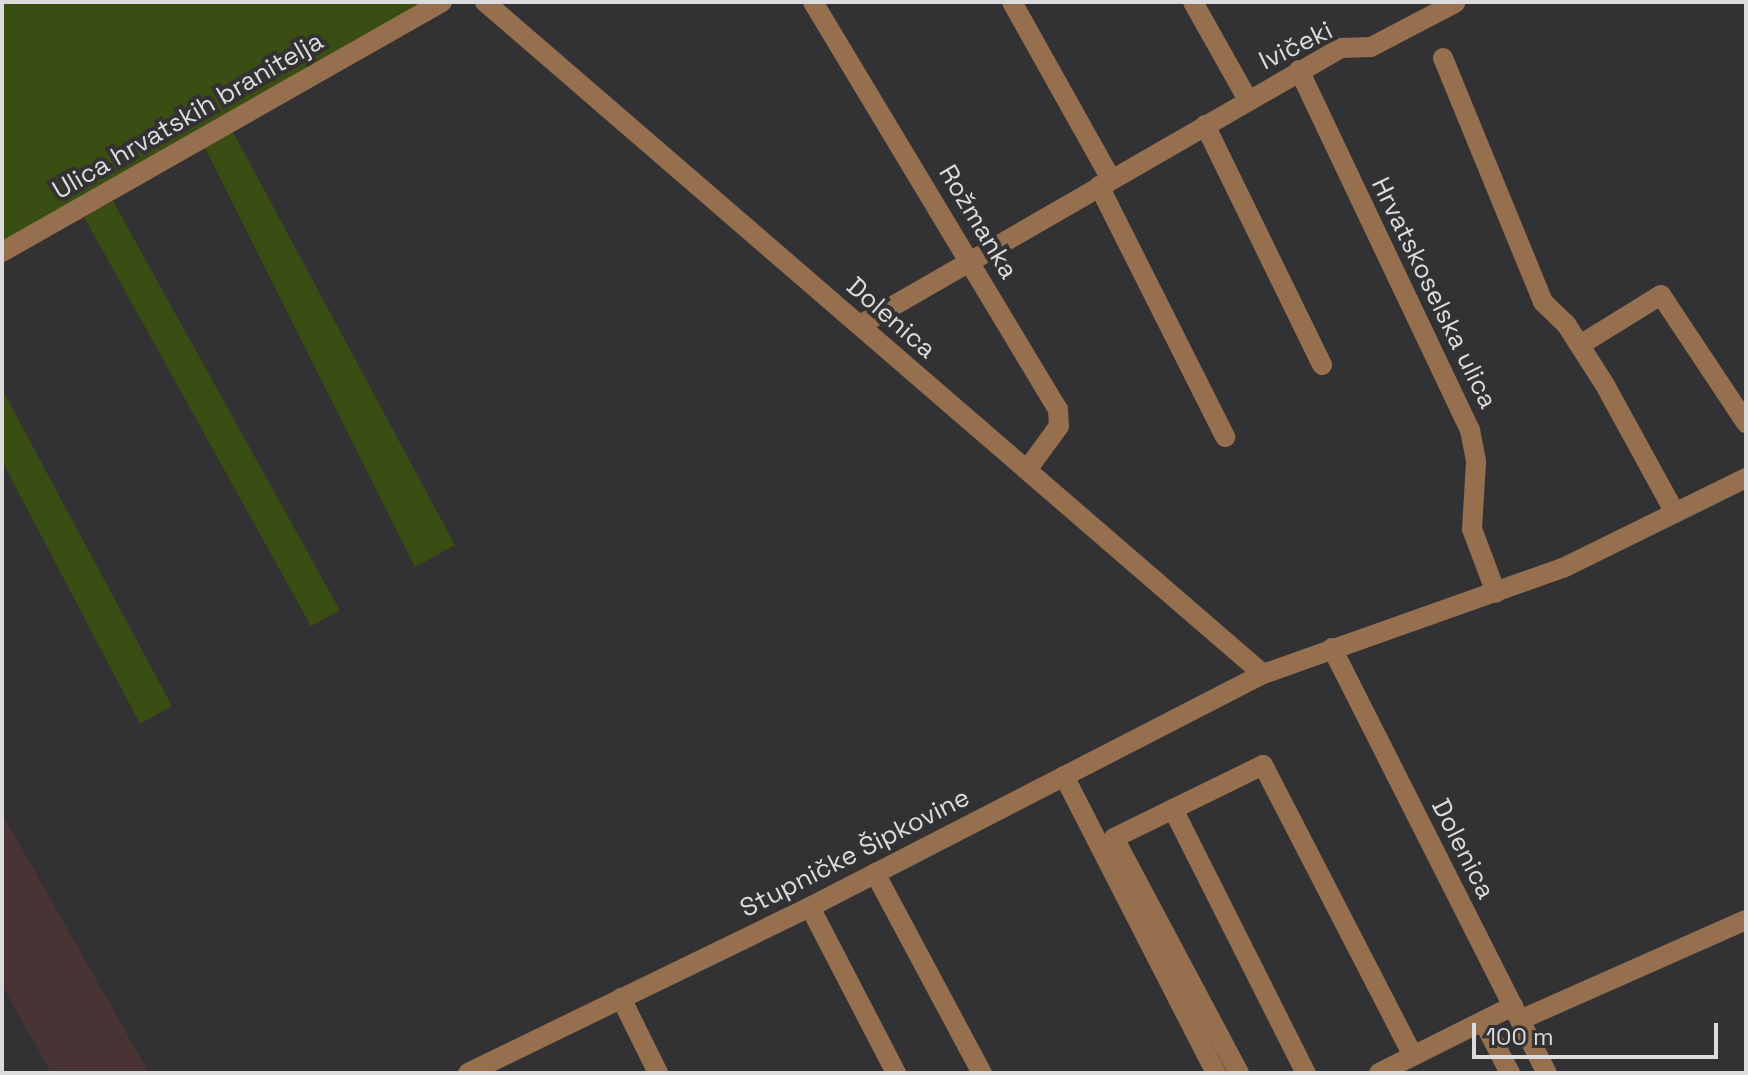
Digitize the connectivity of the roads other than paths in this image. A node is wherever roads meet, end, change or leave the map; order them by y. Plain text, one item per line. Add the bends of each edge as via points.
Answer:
1 (442, 2) edge
2 (485, 2) edge
3 (813, 2) edge
4 (1012, 2) edge
5 (1193, 2) edge
6 (1455, 3) edge
7 (1443, 58) dead end
8 (1299, 70) junction
9 (1248, 100) junction
10 (1205, 125) junction
11 (1105, 183) junction
12 (2, 252) edge
13 (972, 260) junction
14 (860, 325) junction
15 (1580, 345) junction
16 (1322, 365) dead end
17 (1746, 423) edge
18 (1225, 437) dead end
19 (1027, 470) junction
20 (1746, 478) edge
21 (1675, 513) junction
22 (1496, 593) junction
23 (1332, 648) junction
24 (1263, 674) junction
25 (1064, 776) junction
26 (1173, 809) junction
27 (875, 873) junction
28 (810, 907) junction
29 (1746, 920) edge
30 (621, 998) junction
31 (1517, 1013) junction
32 (1483, 1021) junction
33 (1413, 1056) junction
34 (468, 1073) edge
35 (658, 1073) edge
36 (896, 1073) edge
37 (982, 1073) edge
38 (1216, 1073) edge
39 (1239, 1073) edge
40 (1306, 1073) edge
41 (1379, 1073) edge
42 (1510, 1073) edge
43 (1547, 1073) edge

1 - 12 street, Ulica hrvatskih branitelja
2 - 14 street, Dolenica
3 - 13 street, Rožmanka
4 - 11 street
5 - 9 street
6 - 8 street, Ivičeki via 1371,47 1341,48
7 - 15 street via 1543,302
8 - 9 street, Ivičeki
8 - 22 street, Hrvatskoselska ulica via 1470,430 1476,462 1472,529
9 - 10 street, Ivičeki
10 - 11 street, Ivičeki
10 - 16 street
11 - 13 street, Ivičeki
11 - 18 street
13 - 14 street, Ivičeki
13 - 19 street, Rožmanka via 1058,409 1059,426
14 - 19 street, Dolenica
15 - 17 street via 1661,295
15 - 21 street
19 - 24 street, Dolenica
20 - 21 street
21 - 22 street via 1563,568
22 - 23 street
23 - 24 street
23 - 31 street, Dolenica
24 - 25 street, Stupničke Šipkovine
25 - 27 street, Stupničke Šipkovine
25 - 38 street
26 - 33 street via 1263,765
26 - 39 street via 1114,838
26 - 40 street
27 - 28 street, Stupničke Šipkovine
27 - 37 street
28 - 30 street, Stupničke Šipkovine
28 - 36 street
29 - 31 street
30 - 34 street, Stupničke Šipkovine
30 - 35 street
31 - 32 street
31 - 43 street, Dolenica
32 - 33 street
32 - 42 street
33 - 41 street

